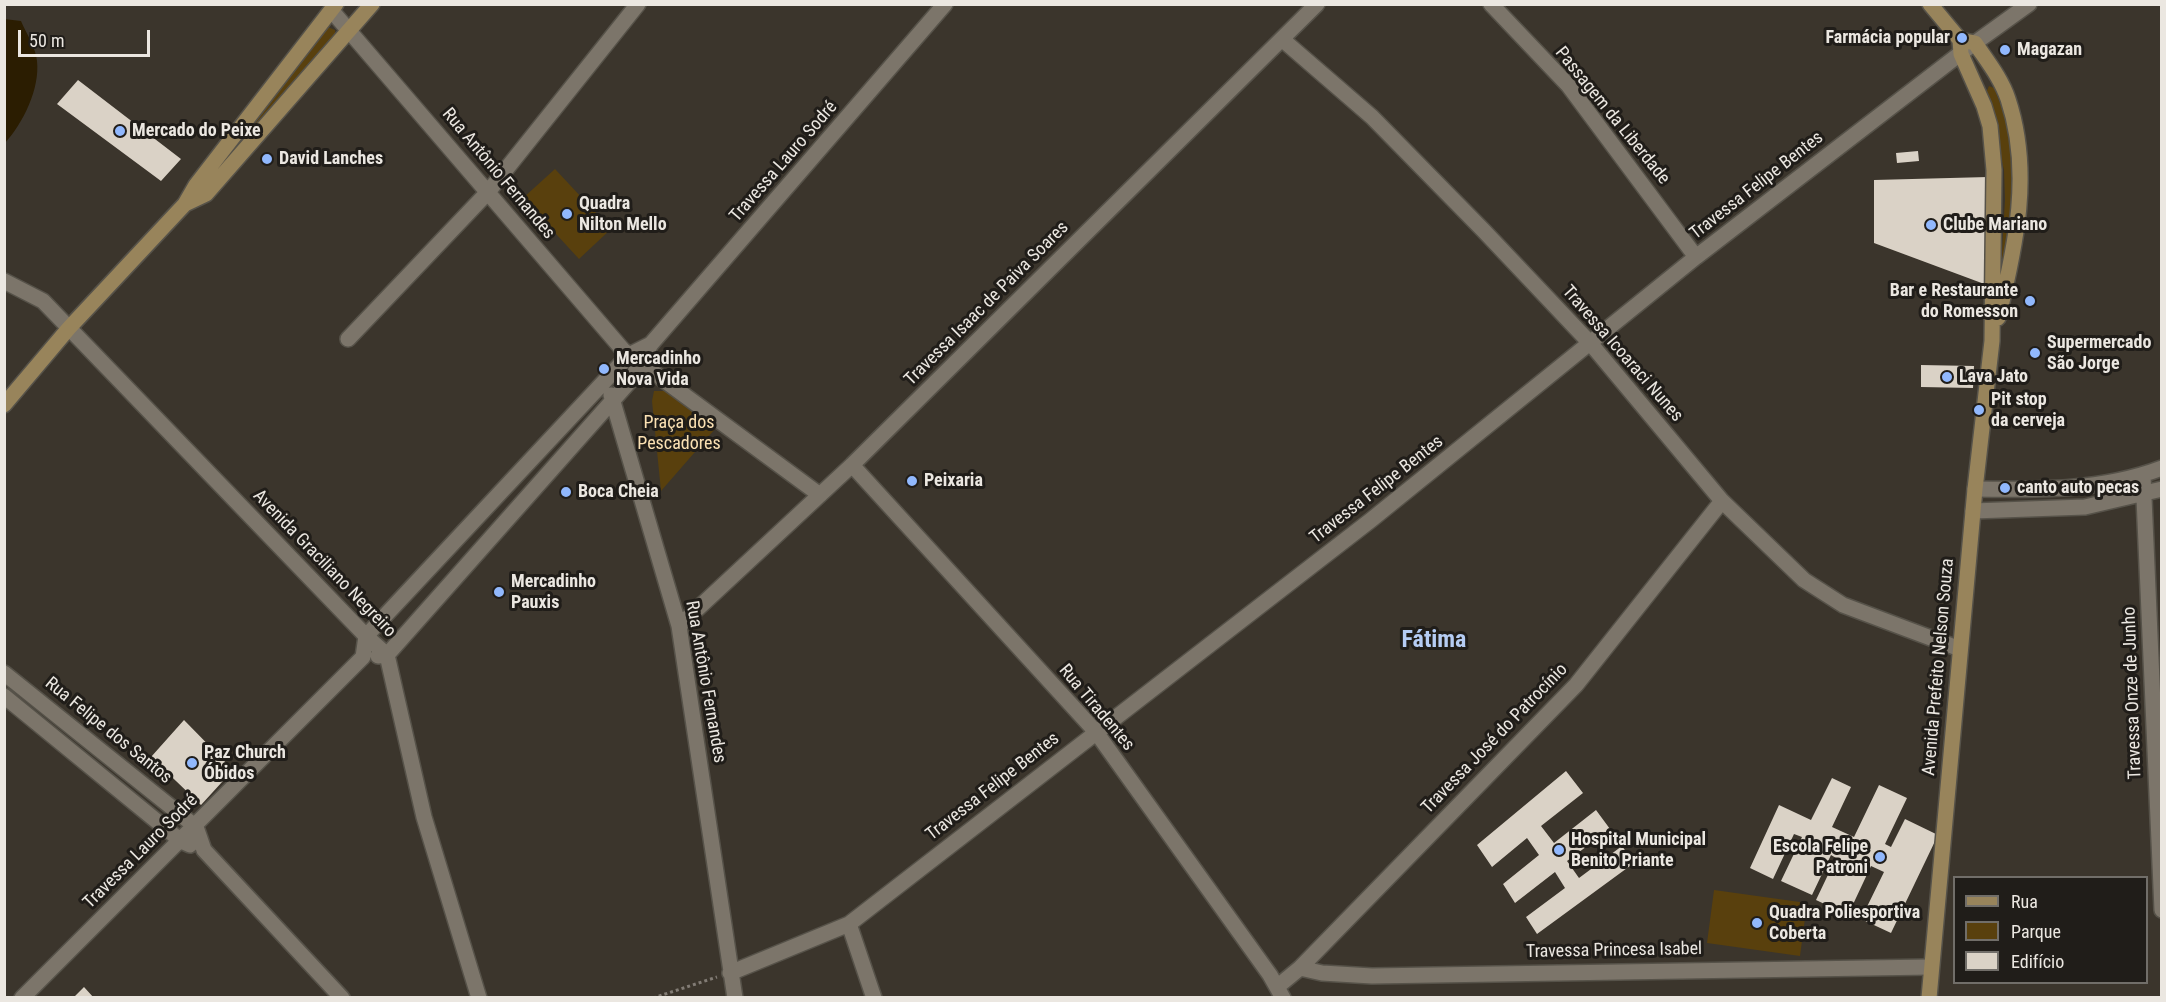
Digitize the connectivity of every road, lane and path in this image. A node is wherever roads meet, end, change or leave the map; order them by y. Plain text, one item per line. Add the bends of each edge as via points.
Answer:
1 (372, 4) edge
2 (638, 4) edge
3 (945, 4) edge
4 (1317, 4) edge
5 (1491, 4) edge
6 (1930, 4) edge
7 (2029, 4) edge
8 (334, 8) edge
9 (351, 31) junction
10 (1282, 40) junction
11 (1975, 43) junction
12 (1960, 47) junction
13 (488, 192) junction
14 (185, 204) junction
15 (1696, 257) junction
16 (4, 281) edge
17 (69, 328) junction
18 (348, 339) dead end
19 (1992, 341) junction
20 (1590, 344) junction
21 (635, 360) junction
22 (606, 381) junction
23 (613, 400) junction
24 (4, 405) edge
25 (852, 465) junction
26 (2162, 468) edge
27 (2143, 475) junction
28 (1975, 489) junction
29 (2162, 489) edge
30 (2144, 494) junction
31 (820, 495) junction
32 (1722, 501) junction
33 (1973, 511) junction
34 (679, 626) junction
35 (366, 636) junction
36 (1960, 650) junction
37 (387, 655) junction
38 (363, 657) junction
39 (4, 673) edge
40 (4, 696) edge
41 (1096, 732) junction
42 (196, 827) junction
43 (181, 841) junction
44 (204, 850) junction
45 (2162, 910) edge
46 (849, 924) junction
47 (1930, 967) junction
48 (1300, 969) junction
49 (730, 973) junction
50 (1280, 992) edge
51 (22, 998) edge
52 (342, 998) edge
53 (479, 998) edge
54 (653, 998) edge
55 (735, 998) edge
56 (874, 998) edge
57 (1929, 998) edge

1 - 9 main road
2 - 13 street
3 - 21 street, Travessa Lauro Sodré
4 - 10 street, Travessa Isaac de Paiva Soares
5 - 15 street, Passagem da Liberdade via 1568,85
6 - 12 main road, Avenida Prefeito Nelson Souza
7 - 11 street
8 - 9 street, Rua Antônio Fernandes
8 - 14 main road
9 - 13 street, Rua Antônio Fernandes
9 - 14 main road via 206,194
10 - 20 street, Travessa Icoaraci Nunes via 1372,117
10 - 25 street, Travessa Isaac de Paiva Soares
11 - 12 main road
11 - 19 main road, Avenida Prefeito Nelson Souza via 2007,98 2019,150 2014,253
12 - 15 street, Travessa Felipe Bentes
12 - 19 main road, Avenida Prefeito Nelson Souza via 1990,126 1994,170
13 - 18 street
13 - 21 street, Rua Antônio Fernandes
14 - 17 main road
15 - 20 street, Travessa Felipe Bentes
16 - 17 street, Avenida Graciliano Negreiro via 43,301
17 - 24 main road
17 - 35 street, Avenida Graciliano Negreiro
19 - 28 main road, Avenida Prefeito Nelson Souza
20 - 32 street, Travessa Icoaraci Nunes
20 - 41 street, Travessa Felipe Bentes via 1371,520
21 - 22 street, Travessa Lauro Sodré
21 - 23 street via 630,381
21 - 31 street
22 - 23 street, Rua Antônio Fernandes
22 - 35 street, Travessa Lauro Sodré
23 - 34 street, Rua Antônio Fernandes
23 - 37 street
25 - 31 street, Travessa Isaac de Paiva Soares
25 - 41 street, Rua Tiradentes
26 - 27 street
27 - 28 street via 2079,487
27 - 30 street, Travessa Onze de Junho
28 - 33 main road, Avenida Prefeito Nelson Souza
29 - 30 street
30 - 33 street via 2085,507
30 - 45 street, Travessa Onze de Junho
31 - 34 street, Travessa Isaac de Paiva Soares
32 - 36 street, Travessa Icoaraci Nunes via 1804,580 1826,595 1908,632
32 - 48 street, Travessa José do Patrocínio via 1576,685
33 - 36 main road, Avenida Prefeito Nelson Souza
34 - 49 street, Rua Antônio Fernandes
35 - 37 street, Avenida Graciliano Negreiro
35 - 38 street
36 - 47 main road, Avenida Prefeito Nelson Souza
37 - 38 street
37 - 53 street, Avenida Graciliano Negreiro via 424,817
38 - 42 street, Travessa Lauro Sodré
39 - 42 street, Rua Felipe dos Santos
40 - 43 street
41 - 46 street, Travessa Felipe Bentes
41 - 50 street, Rua Tiradentes
42 - 43 street, Travessa Lauro Sodré
42 - 44 street
43 - 44 street
43 - 51 street, Travessa Lauro Sodré
44 - 52 street
46 - 49 street, Travessa Felipe Bentes
46 - 56 street
47 - 48 street, Travessa Princesa Isabel via 1372,975 1322,974
47 - 57 main road, Avenida Prefeito Nelson Souza
48 - 50 street, Travessa José do Patrocínio
49 - 54 path
49 - 55 street, Rua Antônio Fernandes

